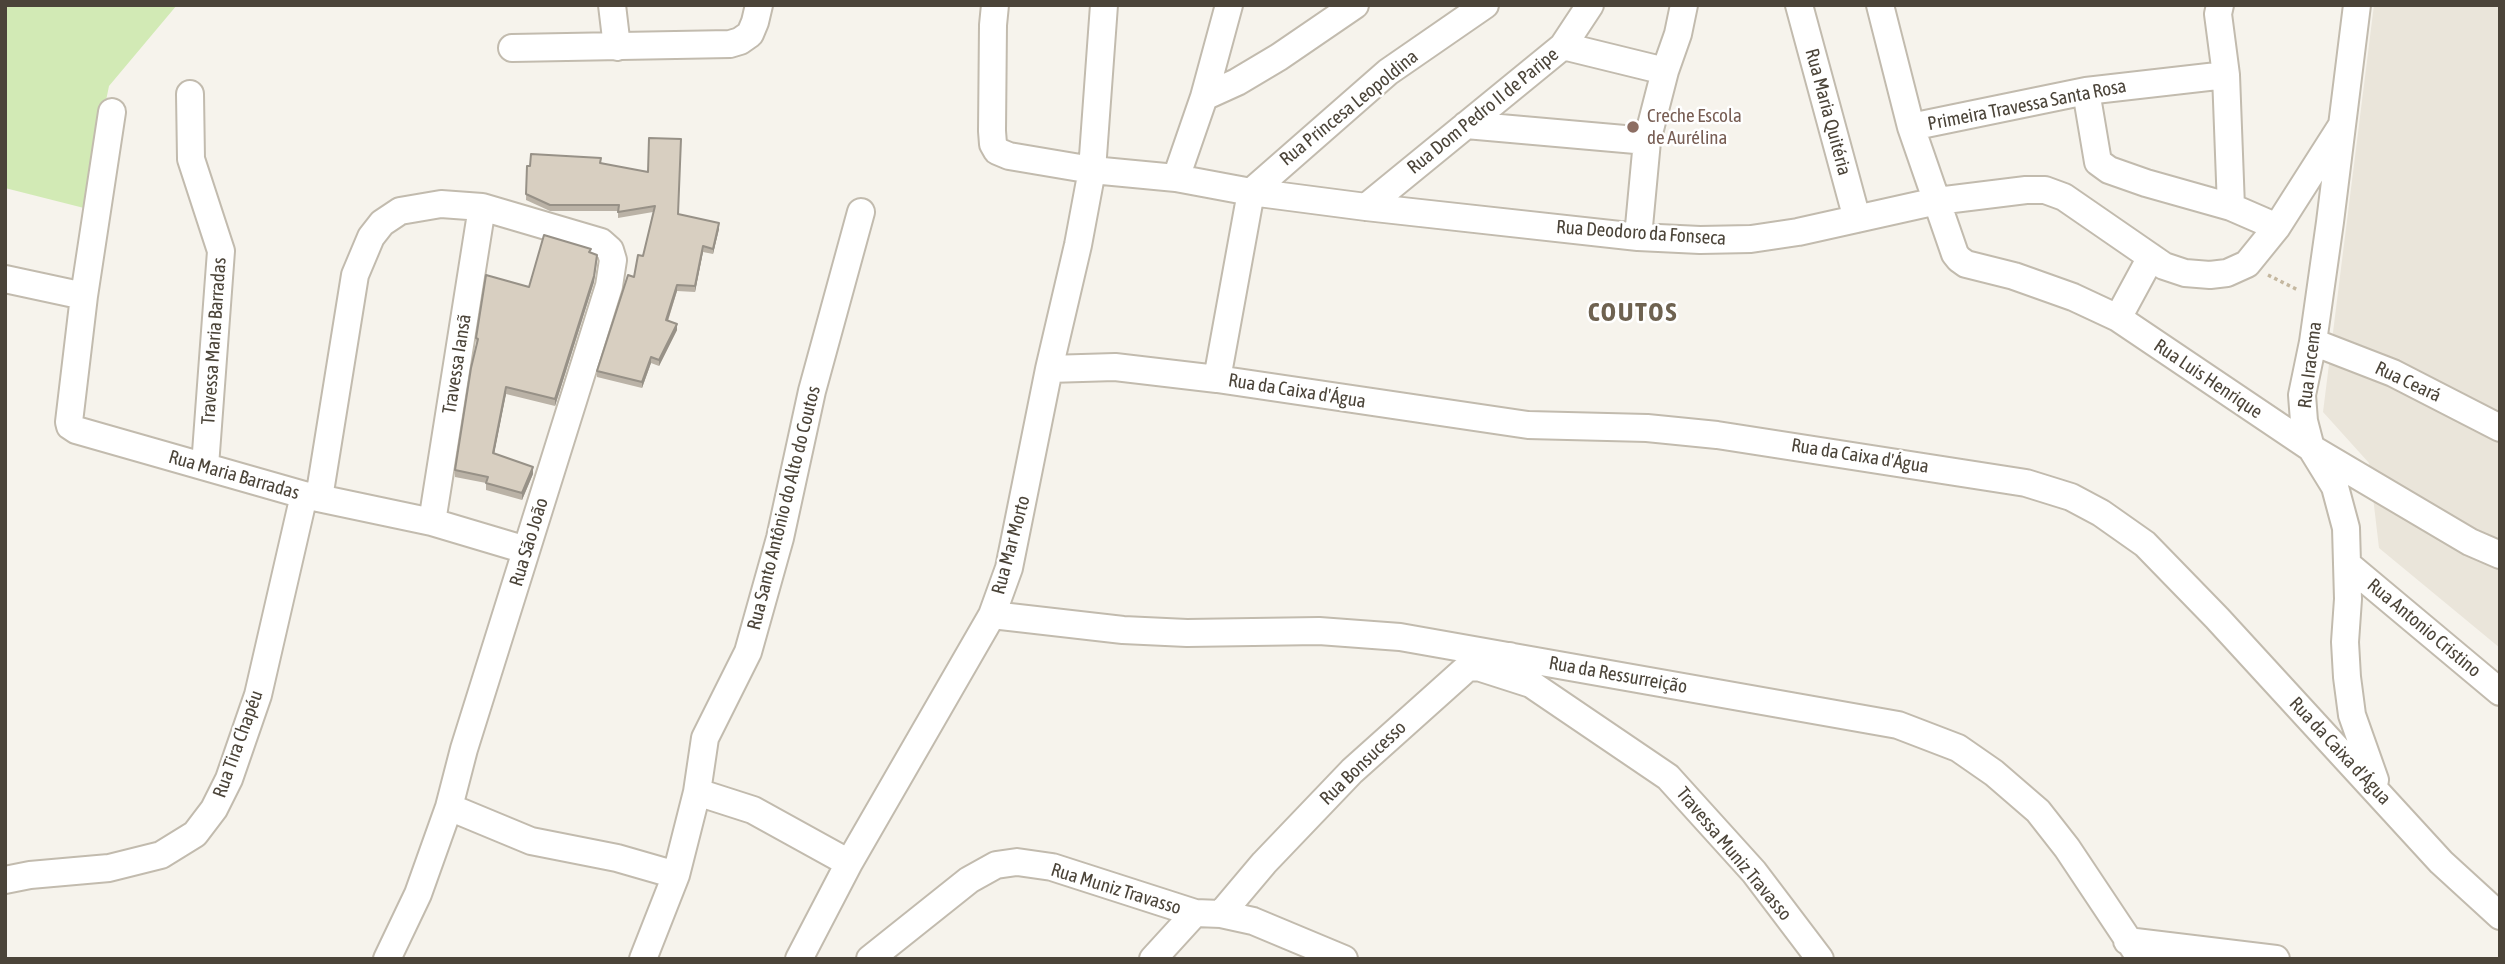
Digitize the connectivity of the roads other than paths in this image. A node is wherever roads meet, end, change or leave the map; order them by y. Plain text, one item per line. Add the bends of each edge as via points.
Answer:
1 (612, 5) edge
2 (759, 5) edge
3 (995, 5) edge
4 (1104, 5) edge
5 (1229, 5) edge
6 (1355, 5) edge
7 (1485, 5) edge
8 (1590, 5) edge
9 (1684, 5) edge
10 (1799, 5) edge
11 (1880, 5) edge
12 (2220, 5) edge
13 (2357, 5) edge
14 (1563, 46) junction
15 (617, 47) junction
16 (512, 48) dead end
17 (1665, 71) junction
18 (2226, 75) junction
19 (2085, 91) junction
20 (190, 94) dead end
21 (1204, 97) junction
22 (113, 112) dead end
23 (1466, 125) junction
24 (2342, 125) junction
25 (1911, 127) junction
26 (1647, 141) junction
27 (1092, 170) junction
28 (1176, 178) junction
29 (1251, 192) junction
30 (1937, 201) junction
31 (482, 207) junction
32 (1366, 207) junction
33 (2231, 207) junction
34 (861, 212) dead end
35 (1857, 219) junction
36 (2277, 227) junction
37 (1638, 237) junction
38 (2151, 257) junction
39 (5, 279) edge
40 (84, 296) junction
41 (2118, 318) junction
42 (2313, 342) junction
43 (1049, 369) junction
44 (1217, 379) junction
45 (2500, 428) edge
46 (2311, 449) junction
47 (205, 466) junction
48 (312, 496) junction
49 (432, 522) junction
50 (526, 550) junction
51 (2500, 555) edge
52 (2347, 564) junction
53 (992, 615) junction
54 (1510, 656) junction
55 (1531, 684) junction
56 (2500, 692) edge
57 (697, 792) junction
58 (2382, 797) junction
59 (449, 807) junction
60 (849, 863) junction
61 (676, 875) junction
62 (5, 880) edge
63 (1208, 913) junction
64 (2500, 916) edge
65 (2134, 950) edge
66 (387, 959) edge
67 (643, 959) edge
68 (799, 959) edge
69 (870, 959) edge
70 (1153, 959) edge
71 (1344, 959) edge
72 (1820, 959) edge
73 (2276, 959) edge

1 - 15 street
2 - 15 street via 750,34 730,44
3 - 27 street, Rua Deodoro da Fonseca via 992,131 997,151
4 - 27 street, Rua Mar Morto
5 - 21 street
6 - 21 street via 1279,57
7 - 29 street, Rua Princesa Leopoldina via 1388,72
8 - 14 street, Rua Dom Pedro II de Paripe
9 - 17 street
10 - 35 street, Rua Maria Quitéria
11 - 25 street, Rua Luis Henrique
12 - 18 street
13 - 24 street, Rua Iracema
14 - 17 street
14 - 23 street, Rua Dom Pedro II de Paripe
15 - 16 street
17 - 26 street
18 - 19 street, Primeira Travessa Santa Rosa
18 - 33 street
19 - 25 street, Primeira Travessa Santa Rosa
19 - 33 street via 2098,162 2146,183
20 - 47 street, Travessa Maria Barradas via 191,159 221,251
21 - 28 street
22 - 40 street, Rua Maria Barradas
23 - 26 street
23 - 32 street, Rua Dom Pedro II de Paripe
24 - 36 street
24 - 42 street, Rua Iracema
25 - 30 street, Rua Luis Henrique
26 - 37 street
27 - 28 street, Rua Deodoro da Fonseca
27 - 43 street, Rua Mar Morto
28 - 29 street, Rua Deodoro da Fonseca
29 - 32 street, Rua Deodoro da Fonseca
29 - 44 street
30 - 35 street, Rua Deodoro da Fonseca
30 - 38 street, Rua Deodoro da Fonseca via 2045,190 2064,197
30 - 41 street, Rua Luis Henrique via 1955,254 1966,264 2014,276
31 - 48 street, Rua Tira Chapéu via 441,204 400,211 371,237 355,275
31 - 49 street, Travessa Iansã
31 - 50 street, Rua São João via 601,242 613,261
32 - 37 street, Rua Deodoro da Fonseca
33 - 36 street
34 - 57 street, Rua Santo Antônio do Alto do Coutos via 748,652 705,738
35 - 37 street, Rua Deodoro da Fonseca via 1751,239
36 - 38 street, Rua Deodoro da Fonseca via 2247,264 2227,272 2185,272
38 - 41 street
39 - 40 street
40 - 47 street, Rua Maria Barradas via 71,426
41 - 46 street, Rua Luis Henrique
42 - 45 street, Rua Ceará via 2393,373
42 - 46 street, Rua Iracema via 2302,395
43 - 44 street, Rua da Caixa d'Água via 1115,367
43 - 53 street, Rua Mar Morto via 1009,568
44 - 58 street, Rua da Caixa d'Água via 1528,425 1717,435 2026,483 2071,497 2145,544
46 - 51 street, Rua Luis Henrique
46 - 52 street, Rua Iracema via 2335,487 2346,528
47 - 48 street, Rua Maria Barradas
48 - 49 street, Rua Maria Barradas
48 - 62 street, Rua Tira Chapéu via 258,695 229,779 195,834 161,856 109,868
49 - 50 street, Rua Maria Barradas
50 - 59 street, Rua São João
52 - 56 street, Rua Antonio Cristino
52 - 58 street, Rua Iracema via 2345,642 2352,715
53 - 54 street, Rua da Ressurreição via 1123,630 1319,631 1400,638
53 - 60 street, Rua Mar Morto
54 - 55 street, Travessa Muniz Travasso
54 - 65 street, Rua da Ressurreição via 1898,724 1958,748 2038,811
55 - 63 street, Rua Bonsucesso via 1478,667 1467,668 1352,771 1264,863
55 - 72 street, Travessa Muniz Travasso via 1668,777 1754,873
57 - 60 street via 753,810
57 - 61 street, Rua Santo Antônio do Alto do Coutos
58 - 64 street, Rua da Caixa d'Água via 2441,862
59 - 61 street via 531,841
59 - 66 street, Rua São João via 418,894
60 - 68 street, Rua Mar Morto
61 - 67 street, Rua Santo Antônio do Alto do Coutos
63 - 69 street, Rua Muniz Travasso via 1052,867 1017,862 996,865 969,880
63 - 70 street
63 - 71 street, Rua Muniz Travasso via 1253,921
65 - 73 street

